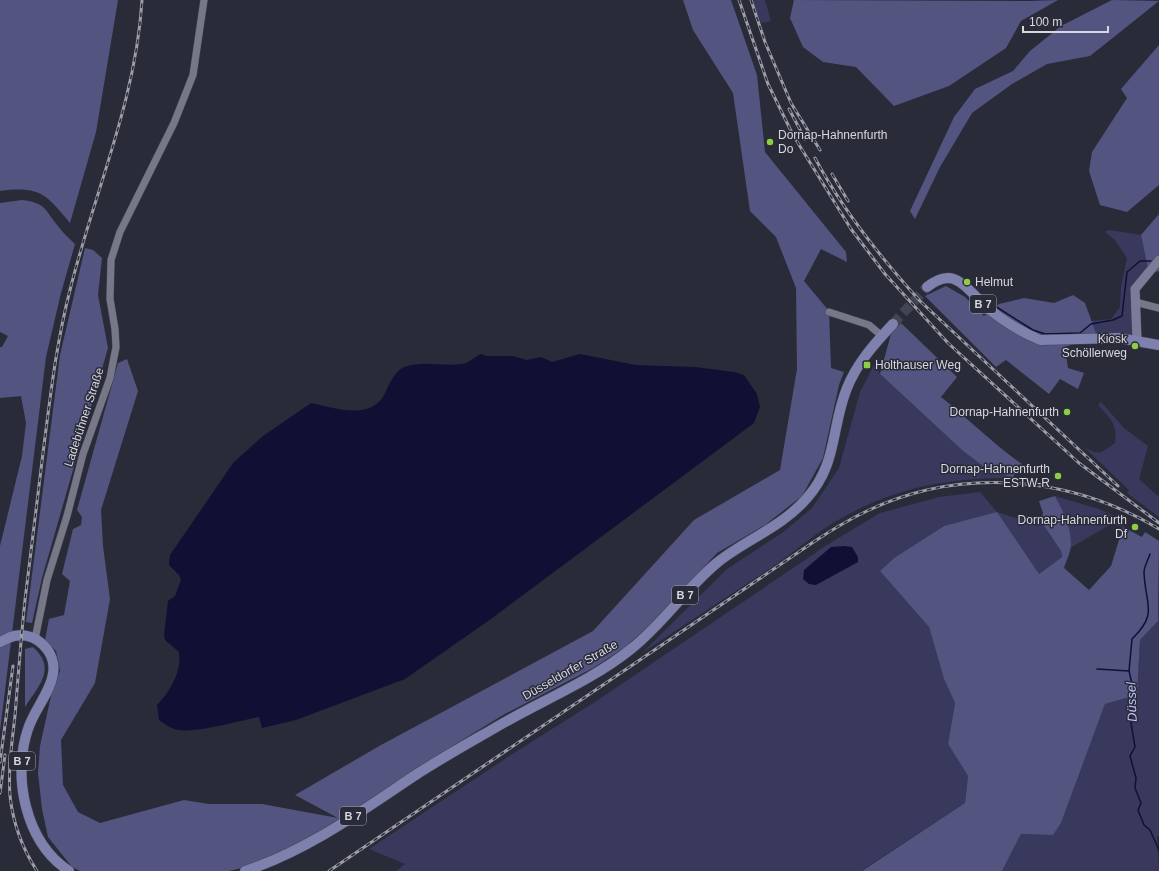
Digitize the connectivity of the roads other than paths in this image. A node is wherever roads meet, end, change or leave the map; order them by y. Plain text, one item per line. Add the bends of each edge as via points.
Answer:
1 (204, 0) edge
2 (1159, 260) edge
3 (927, 286) tunnel mouth
4 (1135, 302) junction
5 (1159, 308) edge
6 (829, 312) dead end
7 (893, 324) tunnel mouth
8 (882, 336) junction
9 (1137, 340) junction
10 (1159, 345) edge
11 (36, 639) junction
12 (0, 642) edge
13 (69, 871) edge
14 (246, 871) edge

1 - 11 street, Ladebühner Straße via 194,75 174,123 120,232 111,260 110,299 116,346 110,378 83,454 47,580
2 - 4 street via 1135,289
3 - 9 main road, B 7 via 936,280 958,280 999,317 1040,340
4 - 5 street
4 - 9 street
6 - 8 street via 869,325
7 - 8 main road, Düsseldorfer Straße / B 7
8 - 14 main road, Düsseldorfer Straße / B 7 via 857,367 850,381 830,460 808,498 782,522 710,568 635,646 599,671 509,719 419,773 320,838
9 - 10 main road
11 - 12 main road via 15,636
11 - 13 main road, B 7 via 50,653 53,673 28,730 23,748 21,773 31,822 48,850

